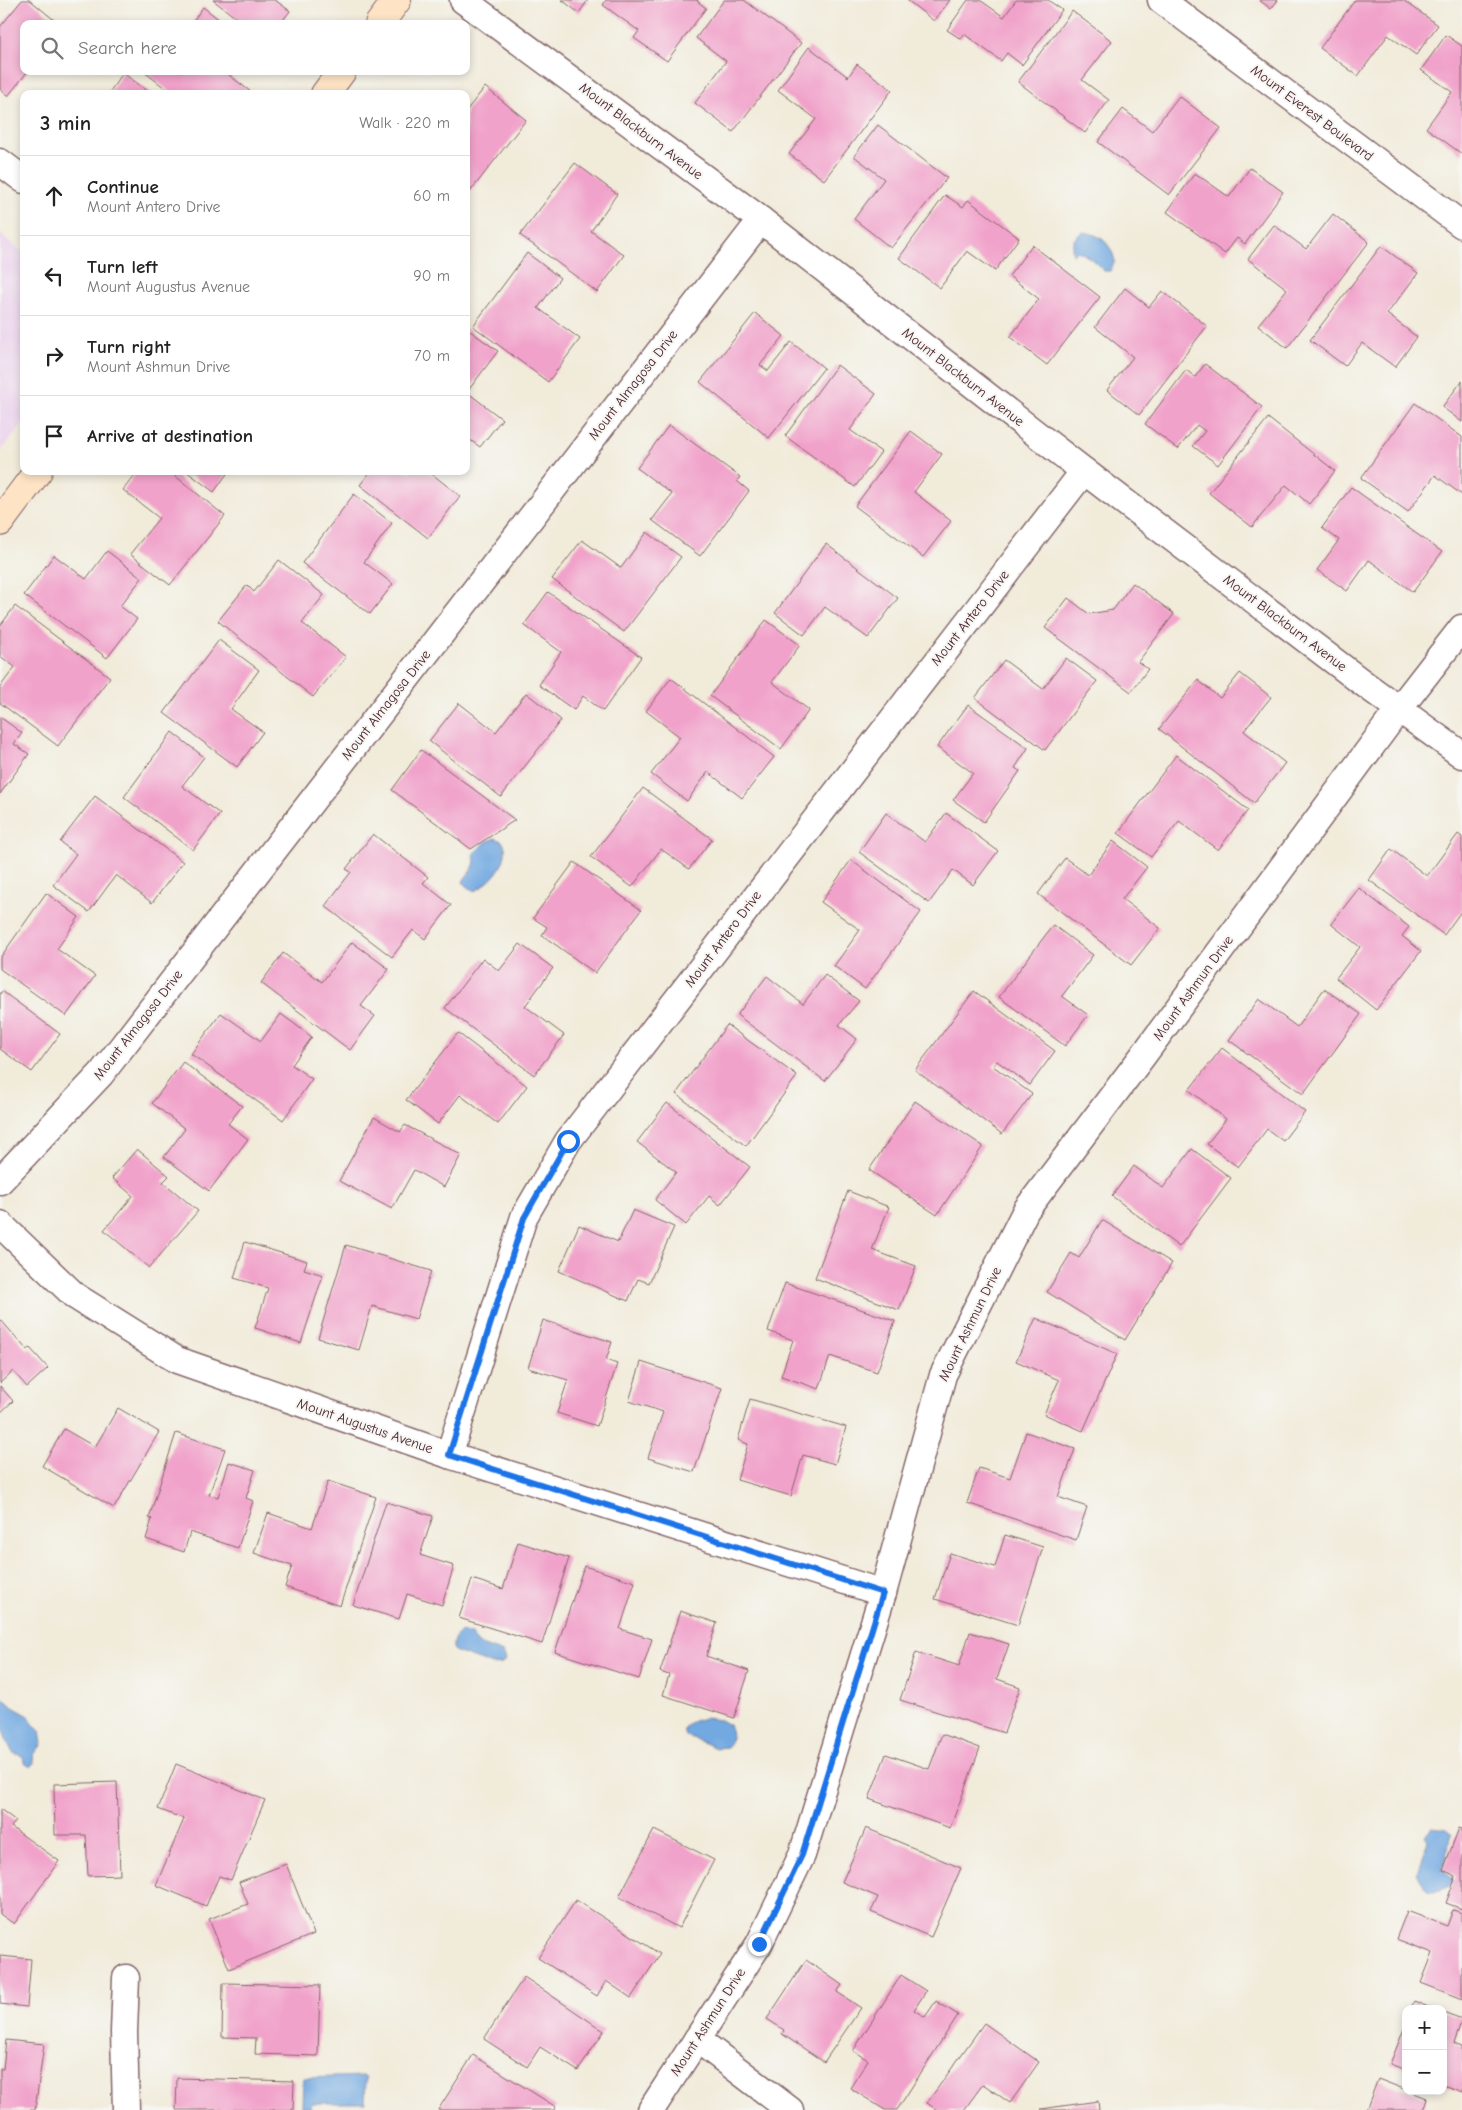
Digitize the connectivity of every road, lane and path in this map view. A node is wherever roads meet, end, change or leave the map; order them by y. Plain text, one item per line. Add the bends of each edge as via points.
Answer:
1 (397, 0) edge
2 (463, 0) edge
3 (1161, 0) edge
4 (382, 20) edge
5 (339, 75) edge
6 (328, 90) edge
7 (0, 162) edge
8 (20, 177) edge
9 (760, 220) junction
10 (1462, 225) edge
11 (1084, 471) junction
12 (35, 475) edge
13 (0, 522) edge
14 (1462, 628) edge
15 (1399, 709) junction
16 (1462, 755) edge
17 (0, 1181) edge
18 (0, 1224) edge
19 (449, 1455) junction
20 (883, 1593) junction
21 (126, 1978) dead end
22 (697, 2039) junction
23 (126, 2110) edge
24 (651, 2110) edge
25 (790, 2110) edge

1 - 4 street
2 - 9 street, Mount Blackburn Avenue
3 - 10 street, Mount Everest Boulevard
5 - 6 street
7 - 8 street
9 - 11 street, Mount Blackburn Avenue
9 - 17 street, Mount Almagosa Drive via 101,1074
11 - 15 street, Mount Blackburn Avenue
11 - 19 street, Mount Antero Drive via 568,1141 524,1218
12 - 13 street
14 - 15 street, Mount Ashmun Drive
15 - 16 street, Mount Blackburn Avenue
15 - 20 street, Mount Ashmun Drive via 1026,1210 943,1376
18 - 19 street, Mount Augustus Avenue via 75,1296 177,1360
19 - 20 street, Mount Augustus Avenue
20 - 22 street, Mount Ashmun Drive via 802,1855 759,1944
21 - 23 street
22 - 24 street, Mount Ashmun Drive
22 - 25 street

